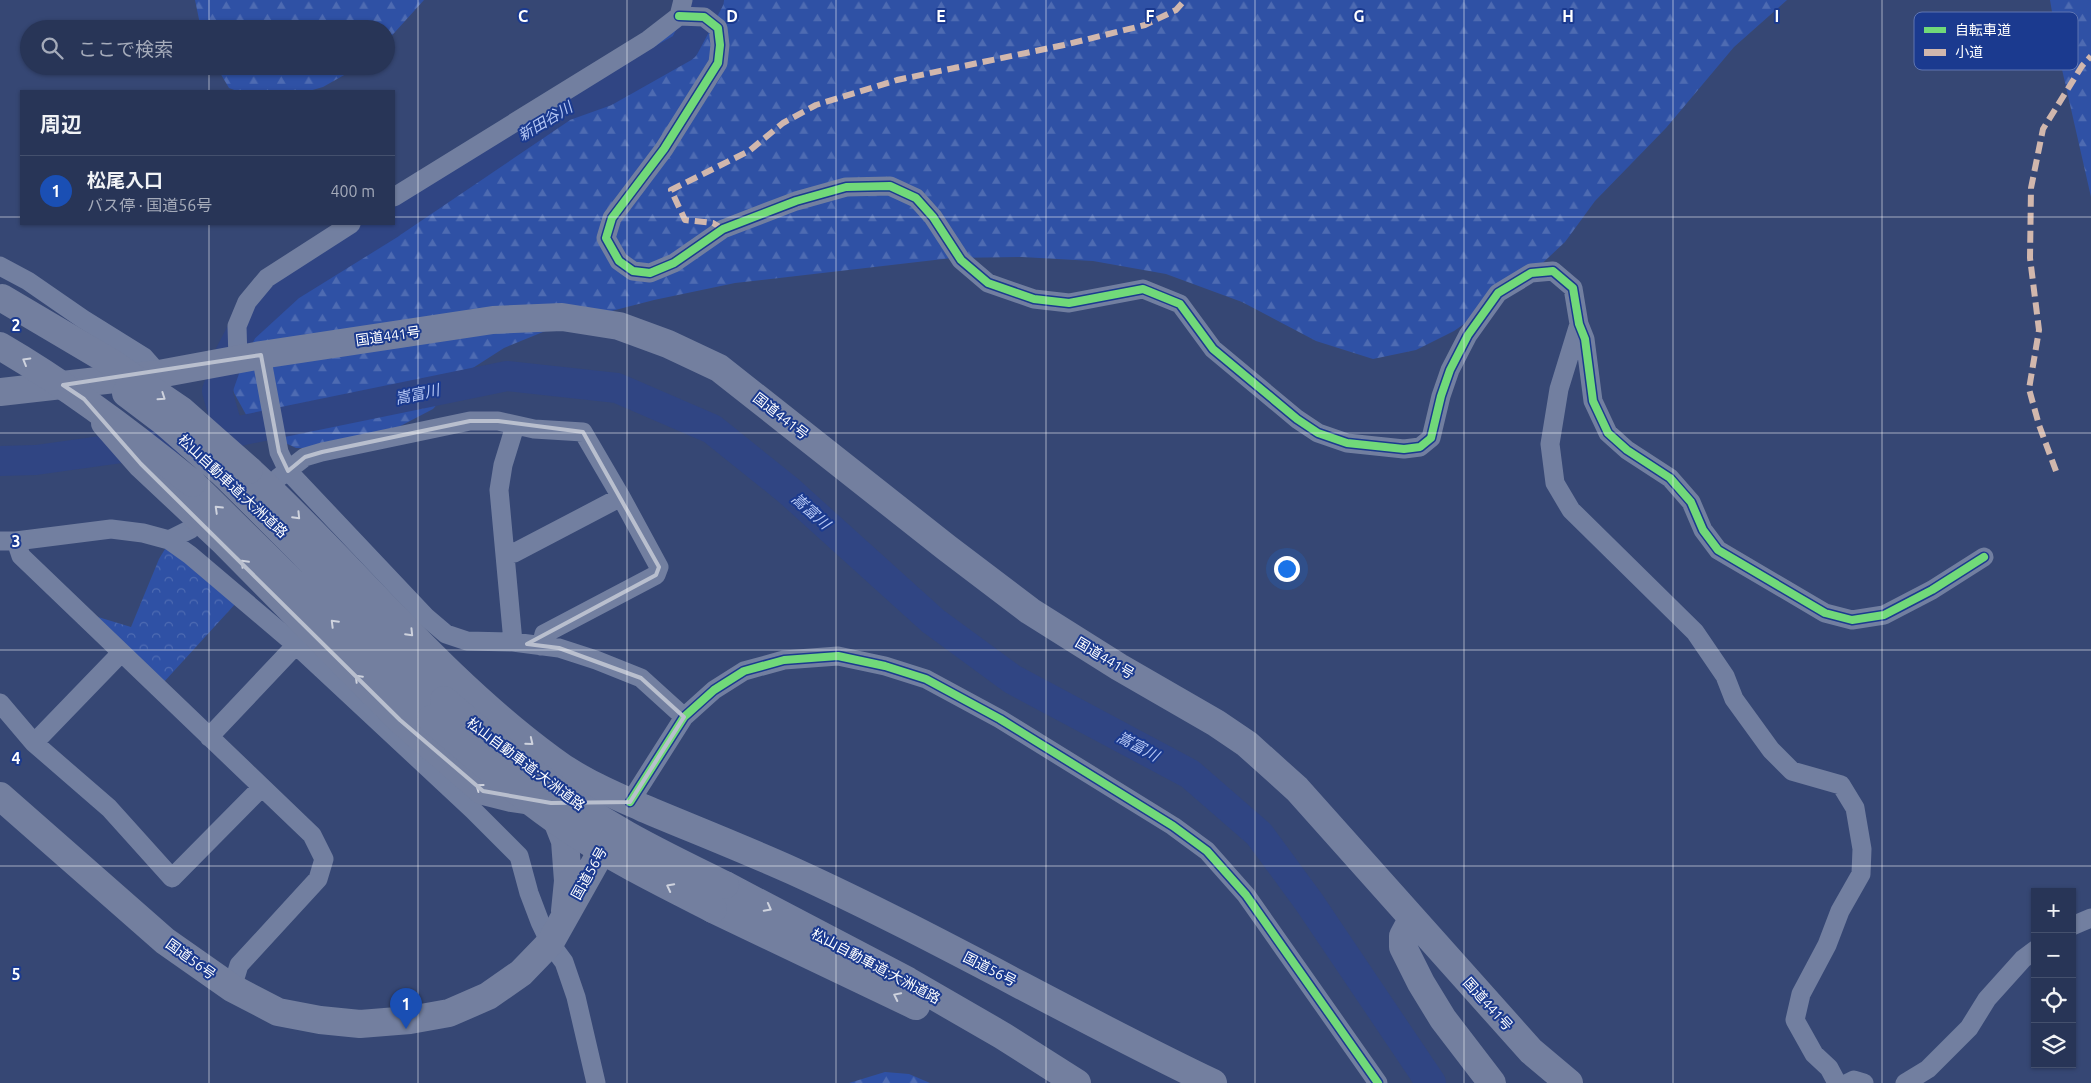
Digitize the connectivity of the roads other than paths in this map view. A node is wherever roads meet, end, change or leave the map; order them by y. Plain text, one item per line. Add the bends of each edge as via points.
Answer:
1 (681, 8) edge
2 (395, 196) edge
3 (349, 225) edge
4 (0, 266) edge
5 (1, 302) edge
6 (1579, 324) junction
7 (0, 346) edge
8 (255, 365) junction
9 (159, 374) junction
10 (0, 392) edge
11 (516, 426) junction
12 (288, 471) junction
13 (249, 476) junction
14 (182, 487) junction
15 (621, 497) junction
16 (191, 529) dead end
17 (169, 540) junction
18 (8, 541) edge
19 (506, 555) junction
20 (1984, 558) dead end
21 (513, 642) junction
22 (296, 645) junction
23 (541, 646) junction
24 (122, 653) junction
25 (0, 703) edge
26 (437, 709) junction
27 (684, 717) junction
28 (209, 737) junction
29 (34, 743) junction
30 (262, 787) junction
31 (0, 796) edge
32 (630, 802) junction
33 (543, 803) junction
34 (565, 917) junction
35 (2091, 918) edge
36 (1412, 919) junction
37 (2076, 924) edge
38 (550, 942) junction
39 (2031, 953) edge
40 (232, 988) junction
41 (596, 1083) edge
42 (1064, 1083) edge
43 (1077, 1083) edge
44 (1214, 1083) edge
45 (1378, 1083) edge
46 (1492, 1083) edge
47 (1570, 1083) edge
48 (1837, 1083) edge
49 (1848, 1083) edge
50 (1864, 1083) edge
51 (1904, 1083) edge

1 - 2 street via 648,40
1 - 6 street via 704,17 718,28 718,63 664,149 612,218 606,238 619,261 633,271 650,273 674,263 723,229 796,201 846,187 890,186 916,198 962,260 988,283 1034,299 1069,303 1143,289 1180,304 1213,349 1318,433 1347,443 1404,449 1420,446 1431,438 1450,370 1468,335 1498,293 1532,272 1553,272 1573,288
3 - 8 street via 267,278 247,302 237,326
4 - 9 street via 144,357
5 -> 13 highway, bridge via 112,363 181,410
6 - 20 street via 1585,339 1593,401 1608,433 1627,450 1670,478 1691,502 1703,530 1718,550 1825,613 1852,620 1884,615
6 - 48 street via 1559,389 1550,444 1555,483 1572,510 1695,632 1725,676 1734,700 1771,750 1792,771 1841,785 1855,808 1862,849 1861,874 1801,994 1795,1020 1814,1054
14 -> 7 highway, 松山自動車道;大洲道路, bridge via 134,435
8 - 9 highway, 国道441号
8 - 12 street via 278,452
8 - 36 highway, 国道441号 via 493,320 562,317 619,326 719,368 1030,611 1247,744 1297,789
9 - 10 highway, 国道441号
11 - 12 street via 498,421 470,421 322,452 305,457
11 - 15 street via 583,432
11 - 19 street via 503,465 499,490
12 - 13 street
12 - 21 street via 390,581 446,634 467,641
13 - 26 highway, 松山自動車道;大洲道路 via 328,578
13 -> 32 highway via 286,504 453,677 493,714 553,761
26 -> 14 highway, 松山自動車道;大洲道路
33 -> 14 highway via 483,791 400,720
15 - 19 street
15 - 23 street via 659,567 656,575 544,634
16 - 17 street
17 - 18 street via 111,529
17 - 22 street
18 - 24 street
19 - 21 street
21 - 23 street
22 - 28 street
22 - 38 street via 519,856 529,893
23 - 27 street via 559,648 641,678
24 - 28 street
24 - 29 street
25 - 29 street
42 -> 26 highway, 松山自動車道;大洲道路, bridge via 900,997 713,910 617,859 516,791
26 -> 43 highway, 松山自動車道;大洲道路, bridge via 494,743 583,808 627,835 908,981
27 - 32 street
27 - 45 street via 714,690 744,672 784,660 838,656 926,679 1009,724 1173,826 1207,851 1246,895
28 - 30 street
29 - 30 street via 110,808 172,878
30 - 40 street via 312,834 324,859 318,879 239,965
31 - 40 highway, 国道56号 via 165,941
32 - 33 highway
32 - 34 highway, 国道56号
32 - 44 highway, 国道56号 via 794,872
33 - 34 highway via 554,813 565,841 568,881
34 - 38 highway, 国道56号
35 - 37 street
36 - 46 highway via 1403,936 1403,947 1443,1019
36 - 47 highway, 国道441号 via 1531,1051
38 - 40 highway, 国道56号 via 521,972 488,996 449,1013 410,1020 360,1024 320,1020 278,1012
38 - 41 street via 564,962 576,998
39 - 51 street via 1987,1000 1969,1028 1928,1069
49 - 50 street via 1854,1080

